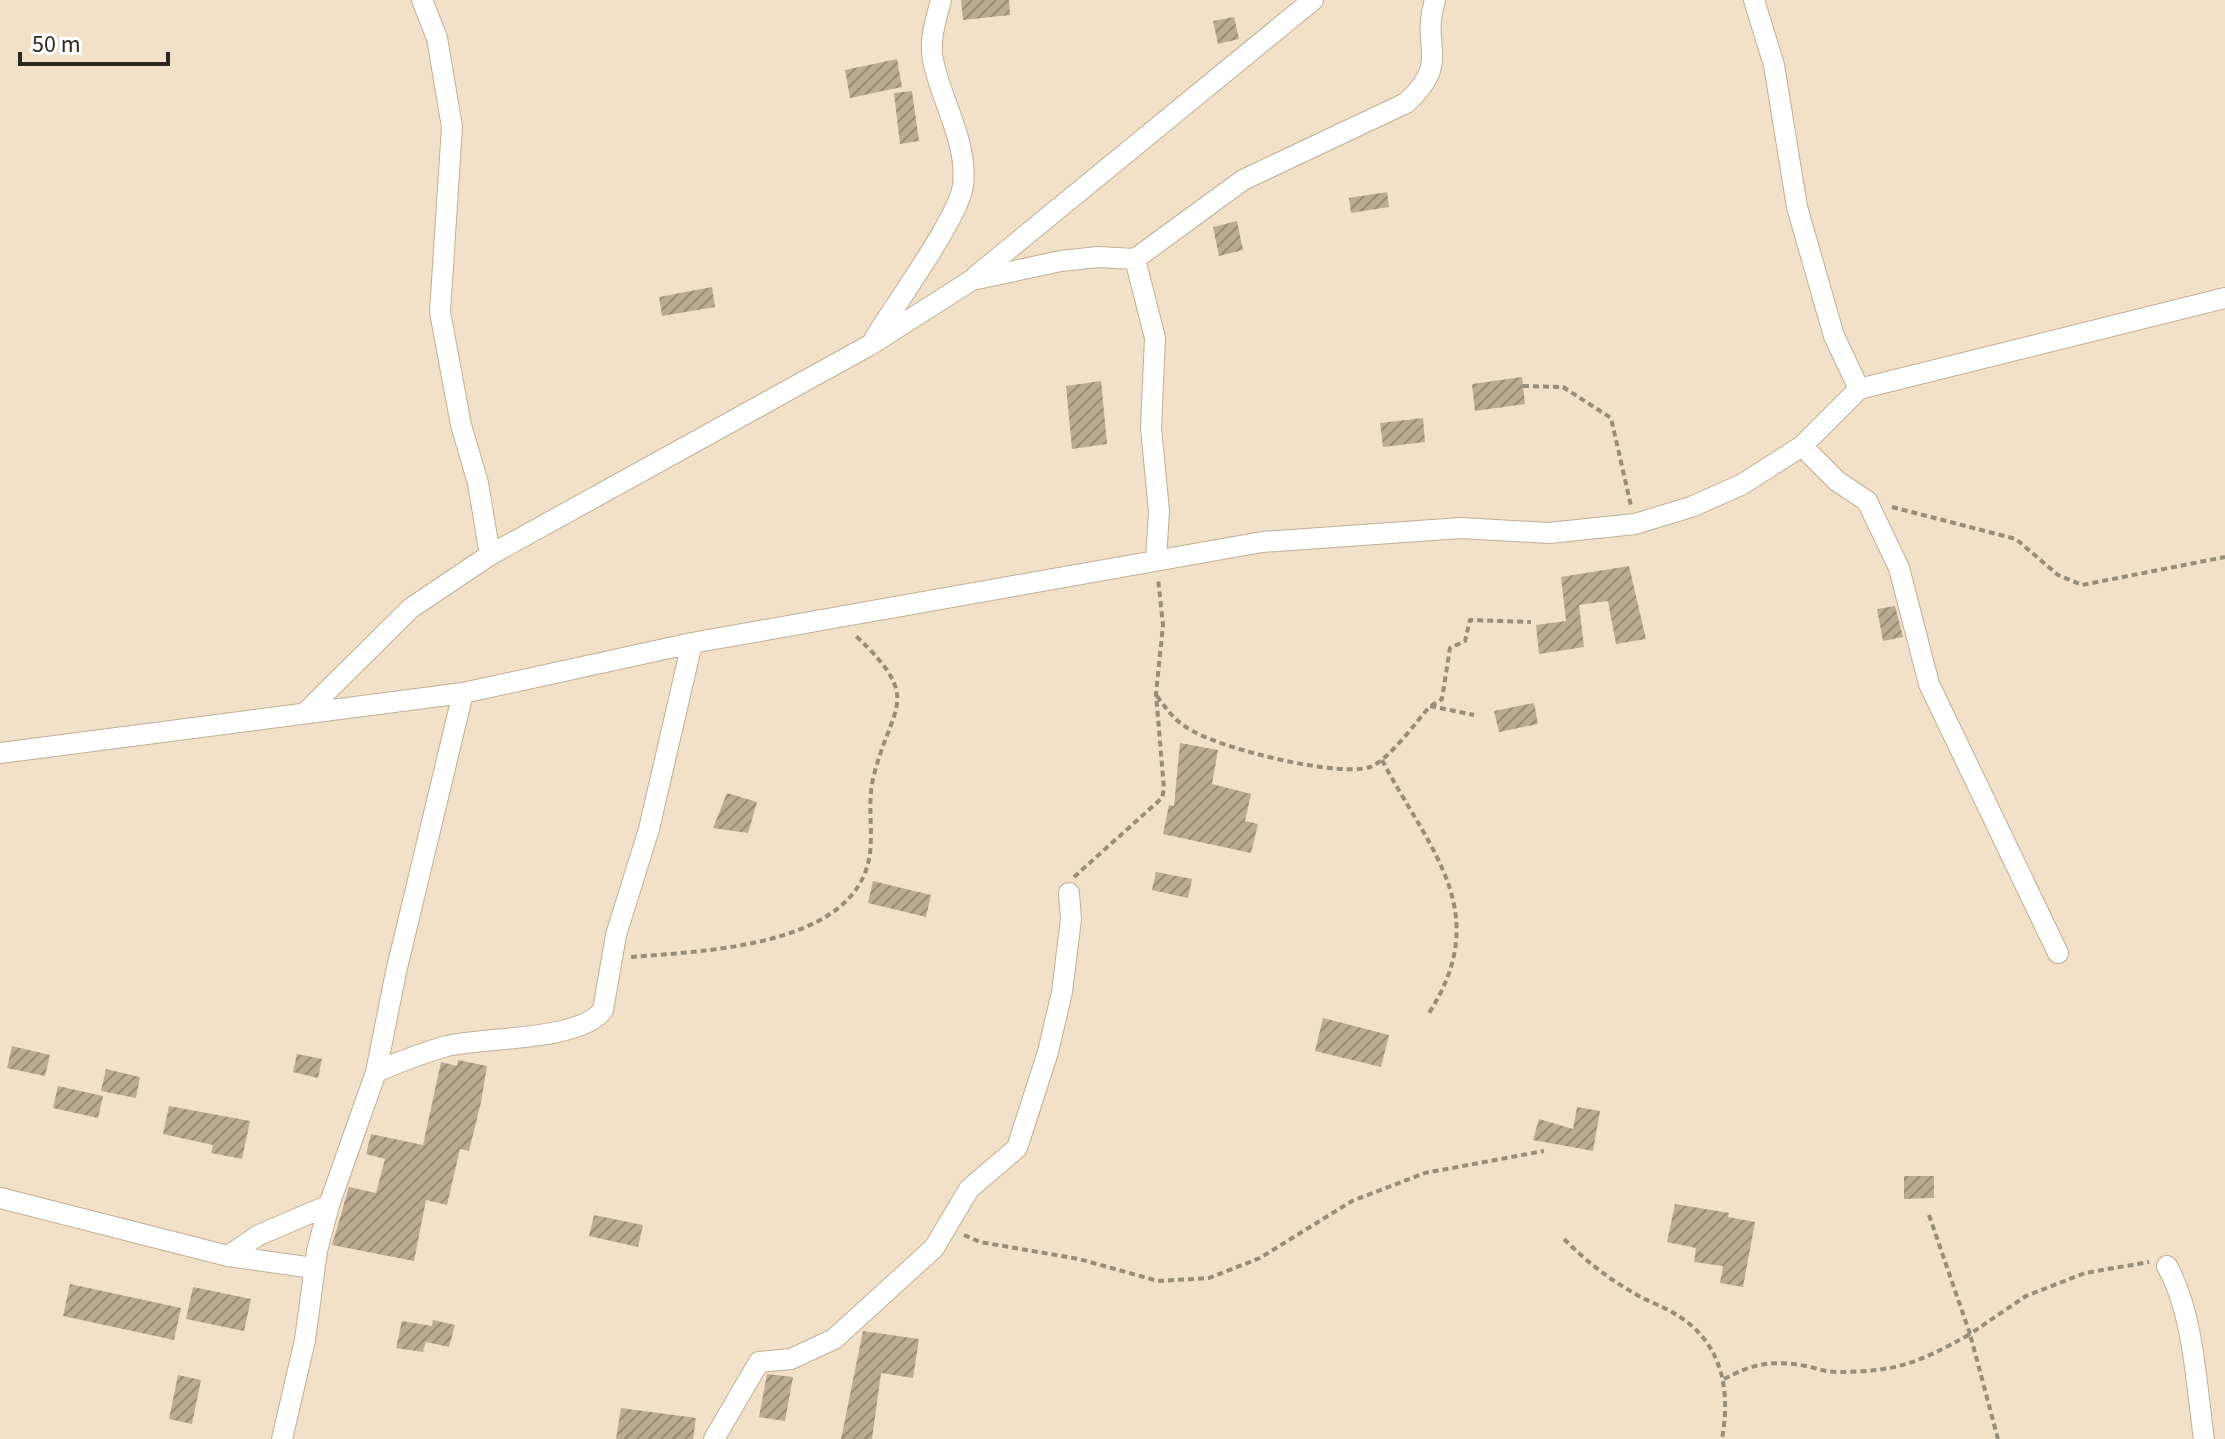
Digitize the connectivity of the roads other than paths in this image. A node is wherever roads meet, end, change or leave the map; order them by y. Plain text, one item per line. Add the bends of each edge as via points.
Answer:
1 (422, 0) edge
2 (941, 0) edge
3 (1313, 0) edge
4 (1435, 0) edge
5 (1754, 0) edge
6 (1135, 259) junction
7 (972, 280) junction
8 (2225, 298) edge
9 (870, 345) junction
10 (1859, 389) junction
11 (1802, 446) junction
12 (490, 555) junction
13 (1156, 560) junction
14 (692, 643) junction
15 (463, 693) junction
16 (307, 711) junction
17 (0, 753) edge
18 (1069, 893) road end
19 (2058, 953) dead end
20 (376, 1072) junction
21 (0, 1198) edge
22 (329, 1205) junction
23 (228, 1256) junction
24 (2167, 1266) road end
25 (313, 1268) junction
26 (282, 1439) edge
27 (714, 1439) edge
28 (2204, 1439) edge

1 - 12 street via 437,38 452,127 440,312
2 - 9 street via 933,59 960,147 964,186 945,229
3 - 7 street
4 - 6 street via 1432,66 1425,85 1406,103 1243,180
5 - 10 street via 1774,65 1797,207 1834,336
6 - 7 street via 1061,261
6 - 13 street via 1155,338 1151,428 1159,511
7 - 9 street
8 - 10 street
9 - 12 street
10 - 11 street
11 - 13 street via 1741,485 1635,524 1549,533 1461,528 1262,542
11 - 19 street via 1837,481 1867,501 1899,568 1929,684
12 - 16 street via 411,608
13 - 14 street
14 - 15 street
14 - 20 street via 603,1010 591,1022 450,1045
15 - 16 street
15 - 20 street
16 - 17 street
18 - 27 street via 1062,992 1017,1148 969,1189 934,1248 834,1339 791,1359 759,1362
20 - 22 street
21 - 23 street
22 - 23 street via 259,1235
22 - 25 street
23 - 25 street
24 - 28 street via 2176,1282
25 - 26 street via 305,1340

